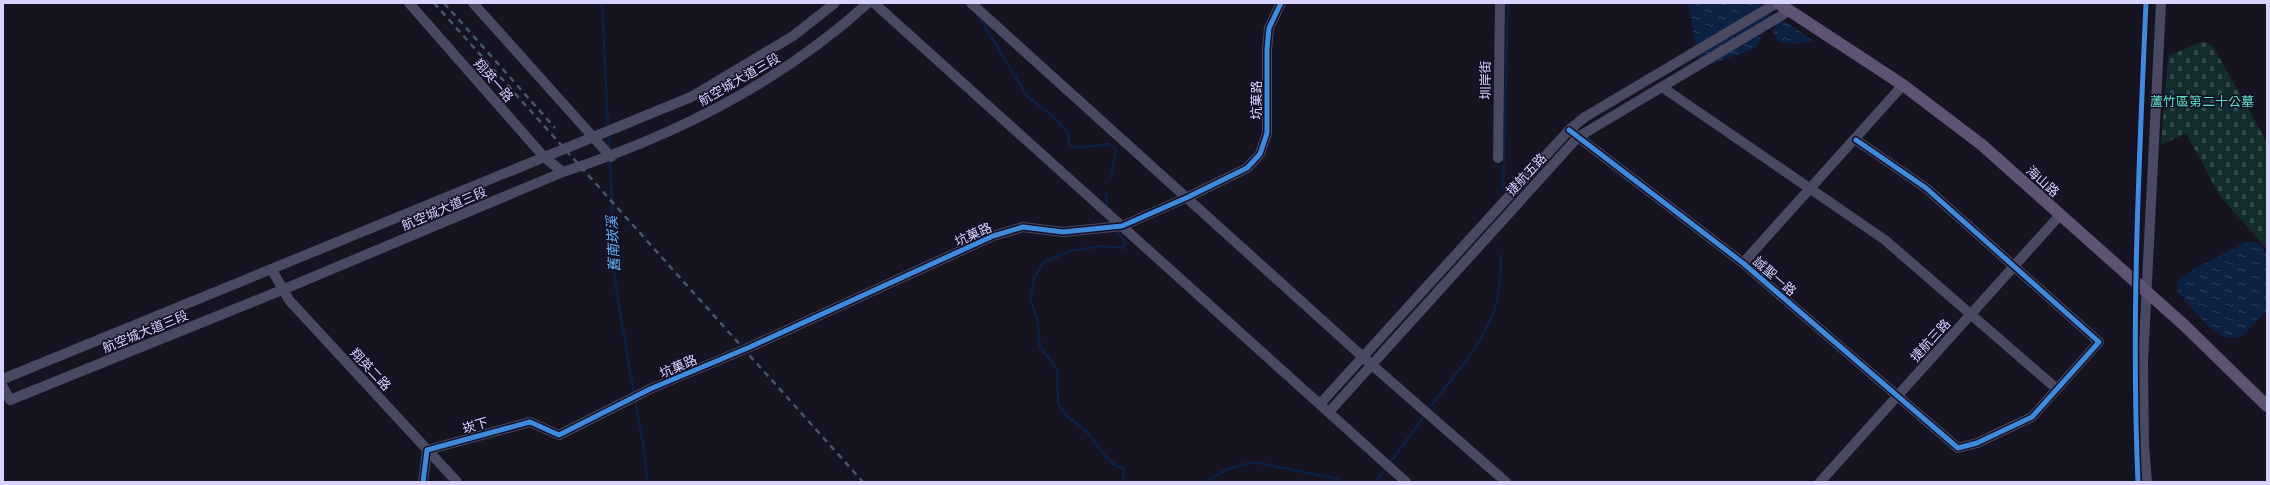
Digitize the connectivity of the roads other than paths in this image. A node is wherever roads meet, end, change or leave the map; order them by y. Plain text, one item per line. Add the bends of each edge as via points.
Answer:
1 (409, 3) edge
2 (473, 3) edge
3 (835, 3) edge
4 (868, 3) edge
5 (874, 3) edge
6 (971, 3) edge
7 (1281, 3) edge
8 (1500, 3) edge
9 (1777, 3) edge
10 (2161, 3) edge
11 (1789, 11) junction
12 (1903, 85) junction
13 (1662, 87) junction
14 (1569, 130) junction
15 (1578, 137) junction
16 (594, 139) junction
17 (1856, 140) junction
18 (610, 157) junction
19 (545, 158) junction
20 (1498, 158) dead end
21 (563, 172) junction
22 (1810, 190) junction
23 (1186, 198) junction
24 (2060, 215) junction
25 (1122, 226) junction
26 (1743, 263) junction
27 (2014, 264) junction
28 (272, 270) junction
29 (282, 290) junction
30 (2147, 292) junction
31 (1971, 313) junction
32 (1364, 358) junction
33 (1373, 365) junction
34 (3, 379) edge
35 (3, 387) edge
36 (2057, 389) junction
37 (1897, 396) junction
38 (1320, 404) junction
39 (2267, 406) edge
40 (1329, 412) junction
41 (559, 435) joint
42 (427, 450) junction
43 (423, 482) edge
44 (457, 482) edge
45 (1406, 482) edge
46 (1506, 482) edge
47 (1820, 482) edge
48 (2147, 482) edge

1 - 19 street, 翔英一路
2 - 16 street
3 - 16 street, 航空城大道三段 via 793,36 691,97
4 - 18 street, 航空城大道三段 via 806,54 757,86 672,130
5 - 25 street
6 - 23 street
7 - 23 street, 坑菓路 via 1269,28 1266,49 1268,120 1260,154 1247,168
8 - 20 street, 圳岸街
9 - 11 main road, 海山路
9 - 14 street, 捷航五路 via 1585,117
10 - 30 street
11 - 12 main road, 海山路
11 - 13 street, 捷航五路
12 - 17 street
12 - 24 main road, 海山路 via 1982,145
13 - 15 street, 捷航五路
13 - 22 street
14 - 15 street, 誠聖一路
14 - 32 street, 捷航五路
15 - 26 street, 誠聖一路
15 - 33 street, 捷航五路
16 - 18 street
16 - 19 street, 航空城大道三段
17 - 22 street
17 - 27 street via 1926,188
18 - 21 street, 航空城大道三段
19 - 21 street, 翔英一路
19 - 28 street, 航空城大道三段
21 - 29 street, 航空城大道三段
22 - 26 street
22 - 31 street via 1885,240
23 - 25 street, 坑菓路
23 - 32 street
24 - 27 street, 捷航三路
24 - 30 main road, 海山路
25 - 38 street
25 - 41 street, 坑菓路 via 1063,232 1023,227 993,236 824,314 650,389
26 - 37 street, 誠聖一路
27 - 31 street, 捷航三路
27 - 36 street via 2099,342
28 - 29 street, 翔英二路
28 - 34 street, 航空城大道三段
29 - 35 street, 航空城大道三段 via 10,400
29 - 42 street, 翔英二路
30 - 39 main road, 海山路
30 - 48 street via 2143,378
31 - 36 street
31 - 37 street, 捷航三路
32 - 33 street
32 - 38 street, 捷航五路
33 - 40 street, 捷航五路
33 - 46 street
36 - 37 street, 誠聖一路 via 2032,417 1977,444 1958,448
37 - 47 street, 捷航三路
38 - 40 street
40 - 45 street
41 - 42 street, 崁下 via 530,422
42 - 43 street
42 - 44 street, 翔英二路

